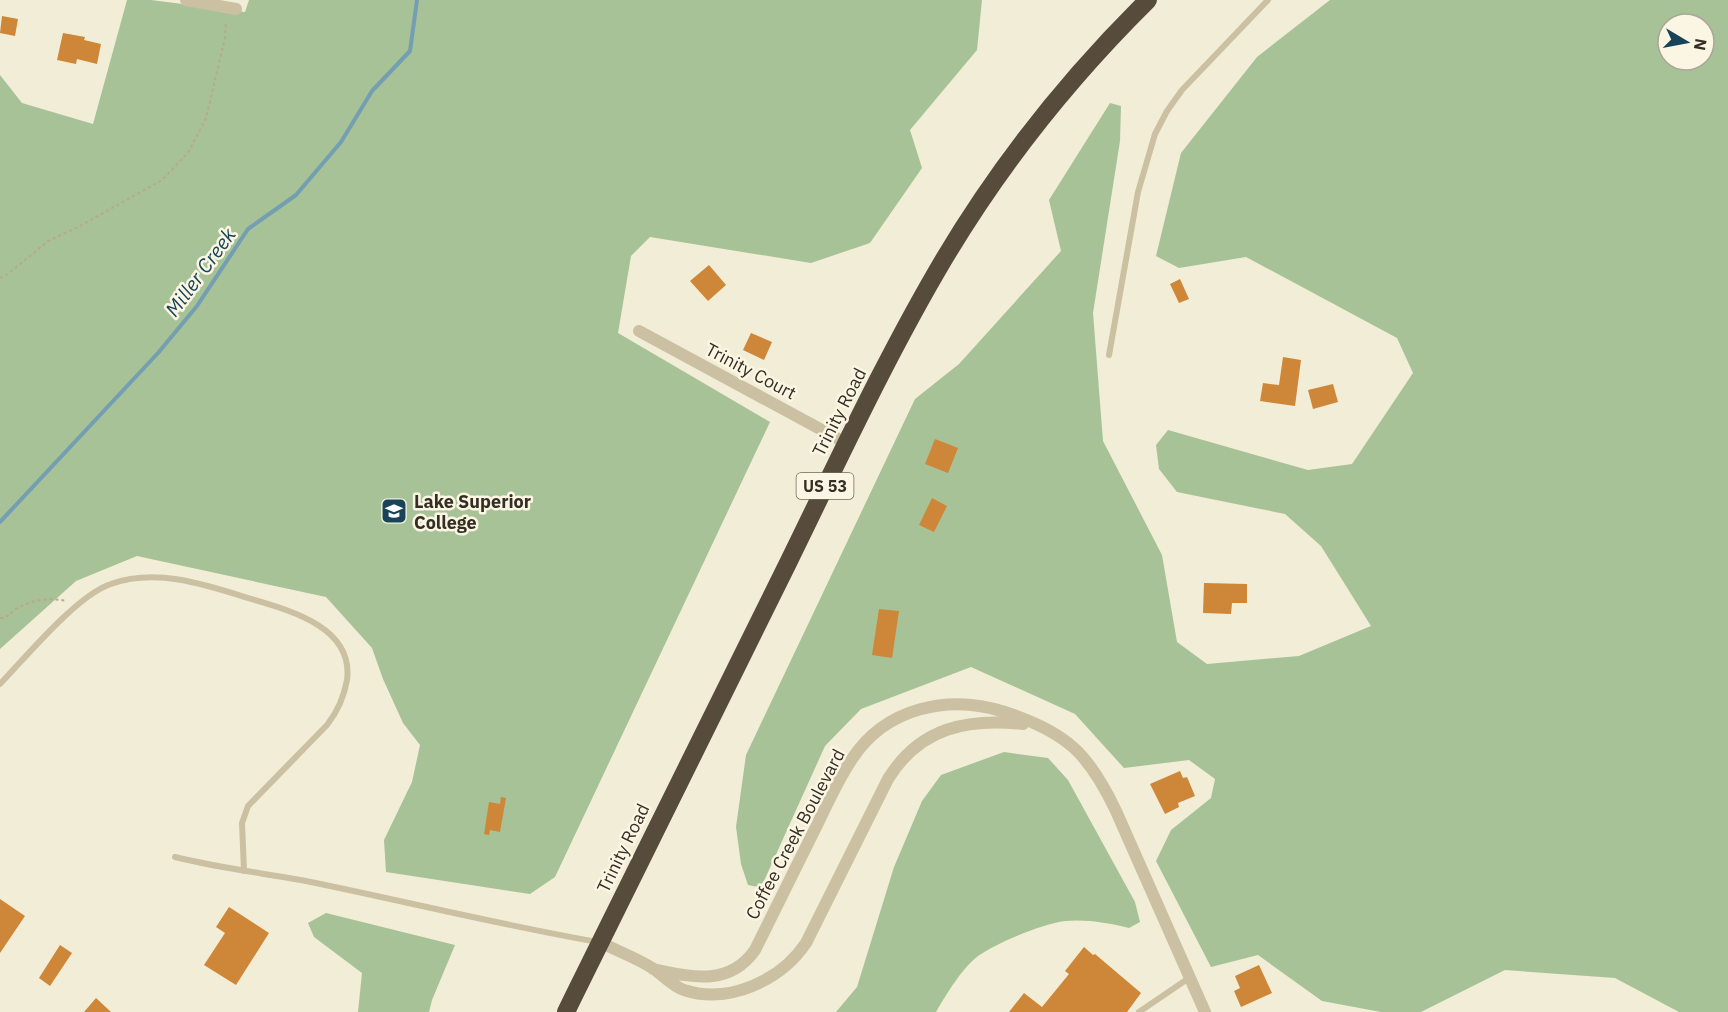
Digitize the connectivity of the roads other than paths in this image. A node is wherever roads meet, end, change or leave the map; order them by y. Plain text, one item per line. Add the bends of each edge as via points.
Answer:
1 (186, 0) edge
2 (1148, 0) edge
3 (1268, 0) edge
4 (232, 8) road end
5 (639, 331) dead end
6 (1109, 355) dead end
7 (846, 443) junction
8 (0, 684) edge
9 (1042, 728) junction
10 (176, 857) dead end
11 (244, 871) junction
12 (600, 942) junction
13 (653, 969) junction
14 (1190, 977) junction
15 (566, 1012) edge
16 (1139, 1012) edge
17 (1205, 1012) edge

1 - 4 street
2 - 7 highway, Trinity Road / US 53 via 1058,100 966,224 899,339
3 - 6 lane via 1182,90 1155,134 1138,192
5 - 7 street, Trinity Court
7 - 12 highway, Trinity Road / US 53
8 - 11 lane via 79,604 97,590 124,580 180,579 300,615 327,631 343,650 348,665 343,696 334,715 310,744 258,793 244,812
9 - 13 street, Coffee Creek Boulevard via 994,721 963,724 932,736 906,756 888,779 806,944 775,975 736,990 701,993 682,989
9 - 13 street, Coffee Creek Boulevard via 998,710 963,704 919,709 890,723 852,758 751,956 734,970 713,976
9 - 14 street, Coffee Creek Boulevard via 1072,746 1102,781
10 - 11 lane
11 - 12 lane
12 - 13 street, Coffee Creek Boulevard
12 - 15 highway, Trinity Road / US 53
14 - 16 lane
14 - 17 street, Coffee Creek Boulevard

